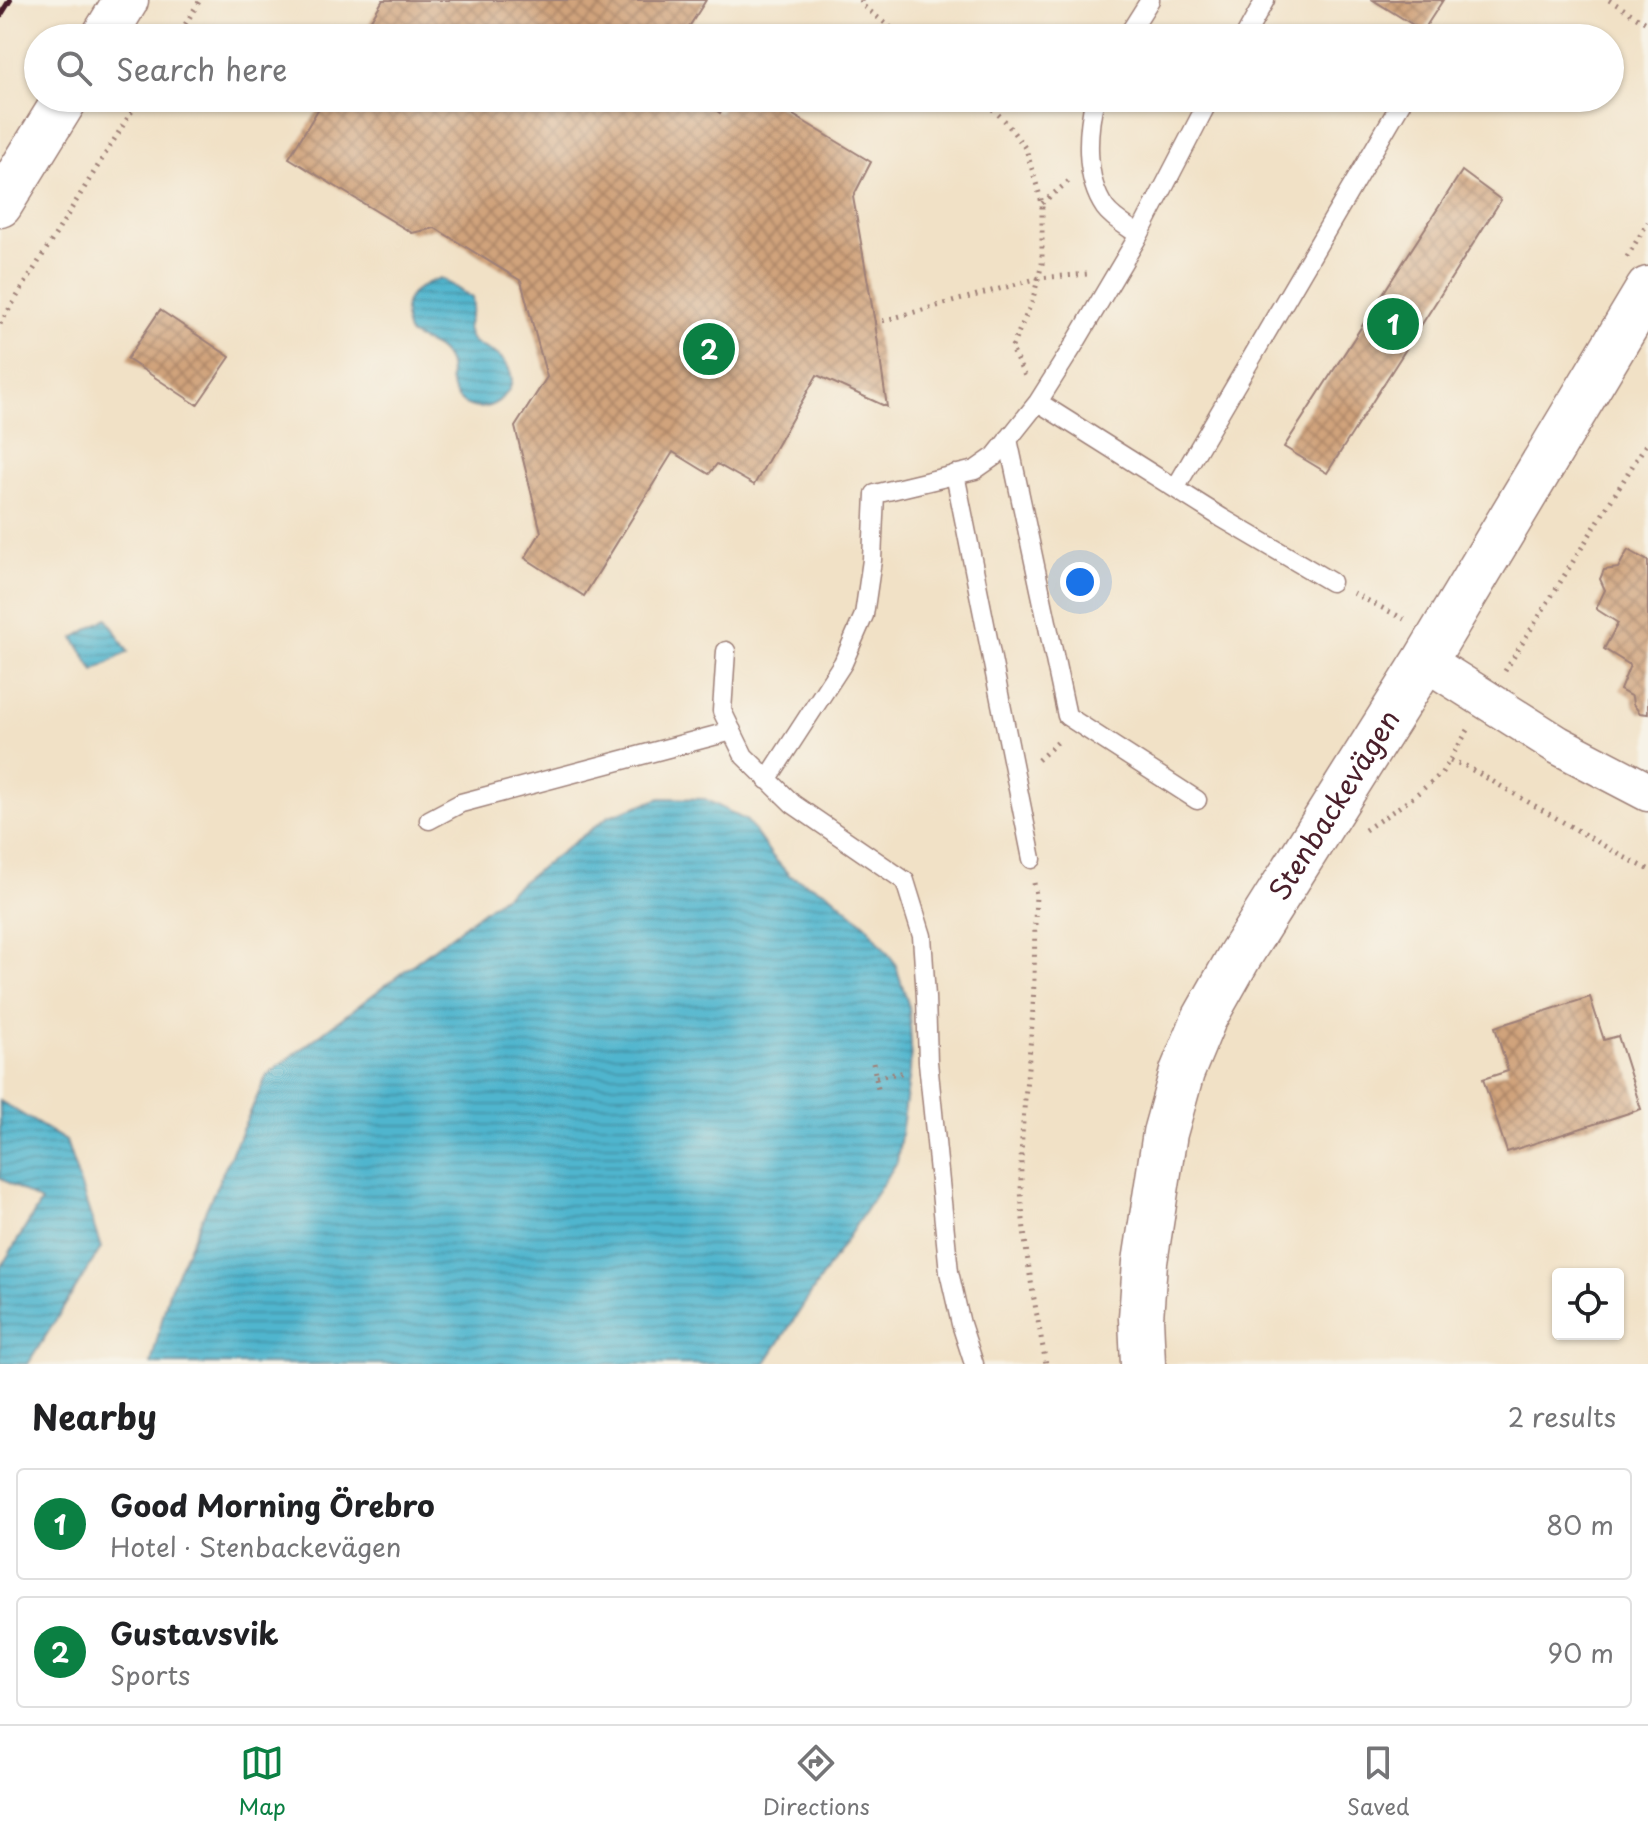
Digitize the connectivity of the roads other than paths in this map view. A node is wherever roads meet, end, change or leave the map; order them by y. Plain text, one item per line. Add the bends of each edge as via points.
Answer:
1 (126, 0) edge
2 (1150, 0) edge
3 (1265, 0) edge
4 (111, 24) edge
5 (1135, 24) edge
6 (1252, 24) edge
7 (57, 112) edge
8 (1093, 112) edge
9 (1203, 112) edge
10 (1396, 112) edge
11 (0, 205) edge
12 (1139, 235) junction
13 (1648, 289) edge
14 (1038, 402) junction
15 (1008, 439) junction
16 (955, 474) junction
17 (1176, 487) junction
18 (1331, 582) road end
19 (726, 651) dead end
20 (1425, 661) junction
21 (732, 731) junction
22 (767, 780) junction
23 (1648, 792) edge
24 (1197, 800) dead end
25 (429, 820) dead end
26 (1032, 859) road end
27 (974, 1364) edge
28 (1143, 1364) edge

1 - 4 street
2 - 5 lane
3 - 6 lane
7 - 11 street
8 - 12 lane via 1091,173 1098,195 1114,218
9 - 12 lane
10 - 17 lane
12 - 14 lane
13 - 20 street, Stenbackevägen
14 - 15 lane
14 - 17 lane
15 - 16 lane via 975,470
15 - 24 lane via 1067,716
16 - 22 lane via 875,494 864,615 843,663
16 - 26 lane
17 - 18 lane
19 - 21 lane via 722,711
20 - 23 street via 1558,745
20 - 28 street, Stenbackevägen via 1239,957 1182,1072 1152,1207 1141,1318
21 - 22 lane via 744,756
21 - 25 lane via 461,803
22 - 27 lane via 793,804 905,881 922,936 928,1062 949,1272

